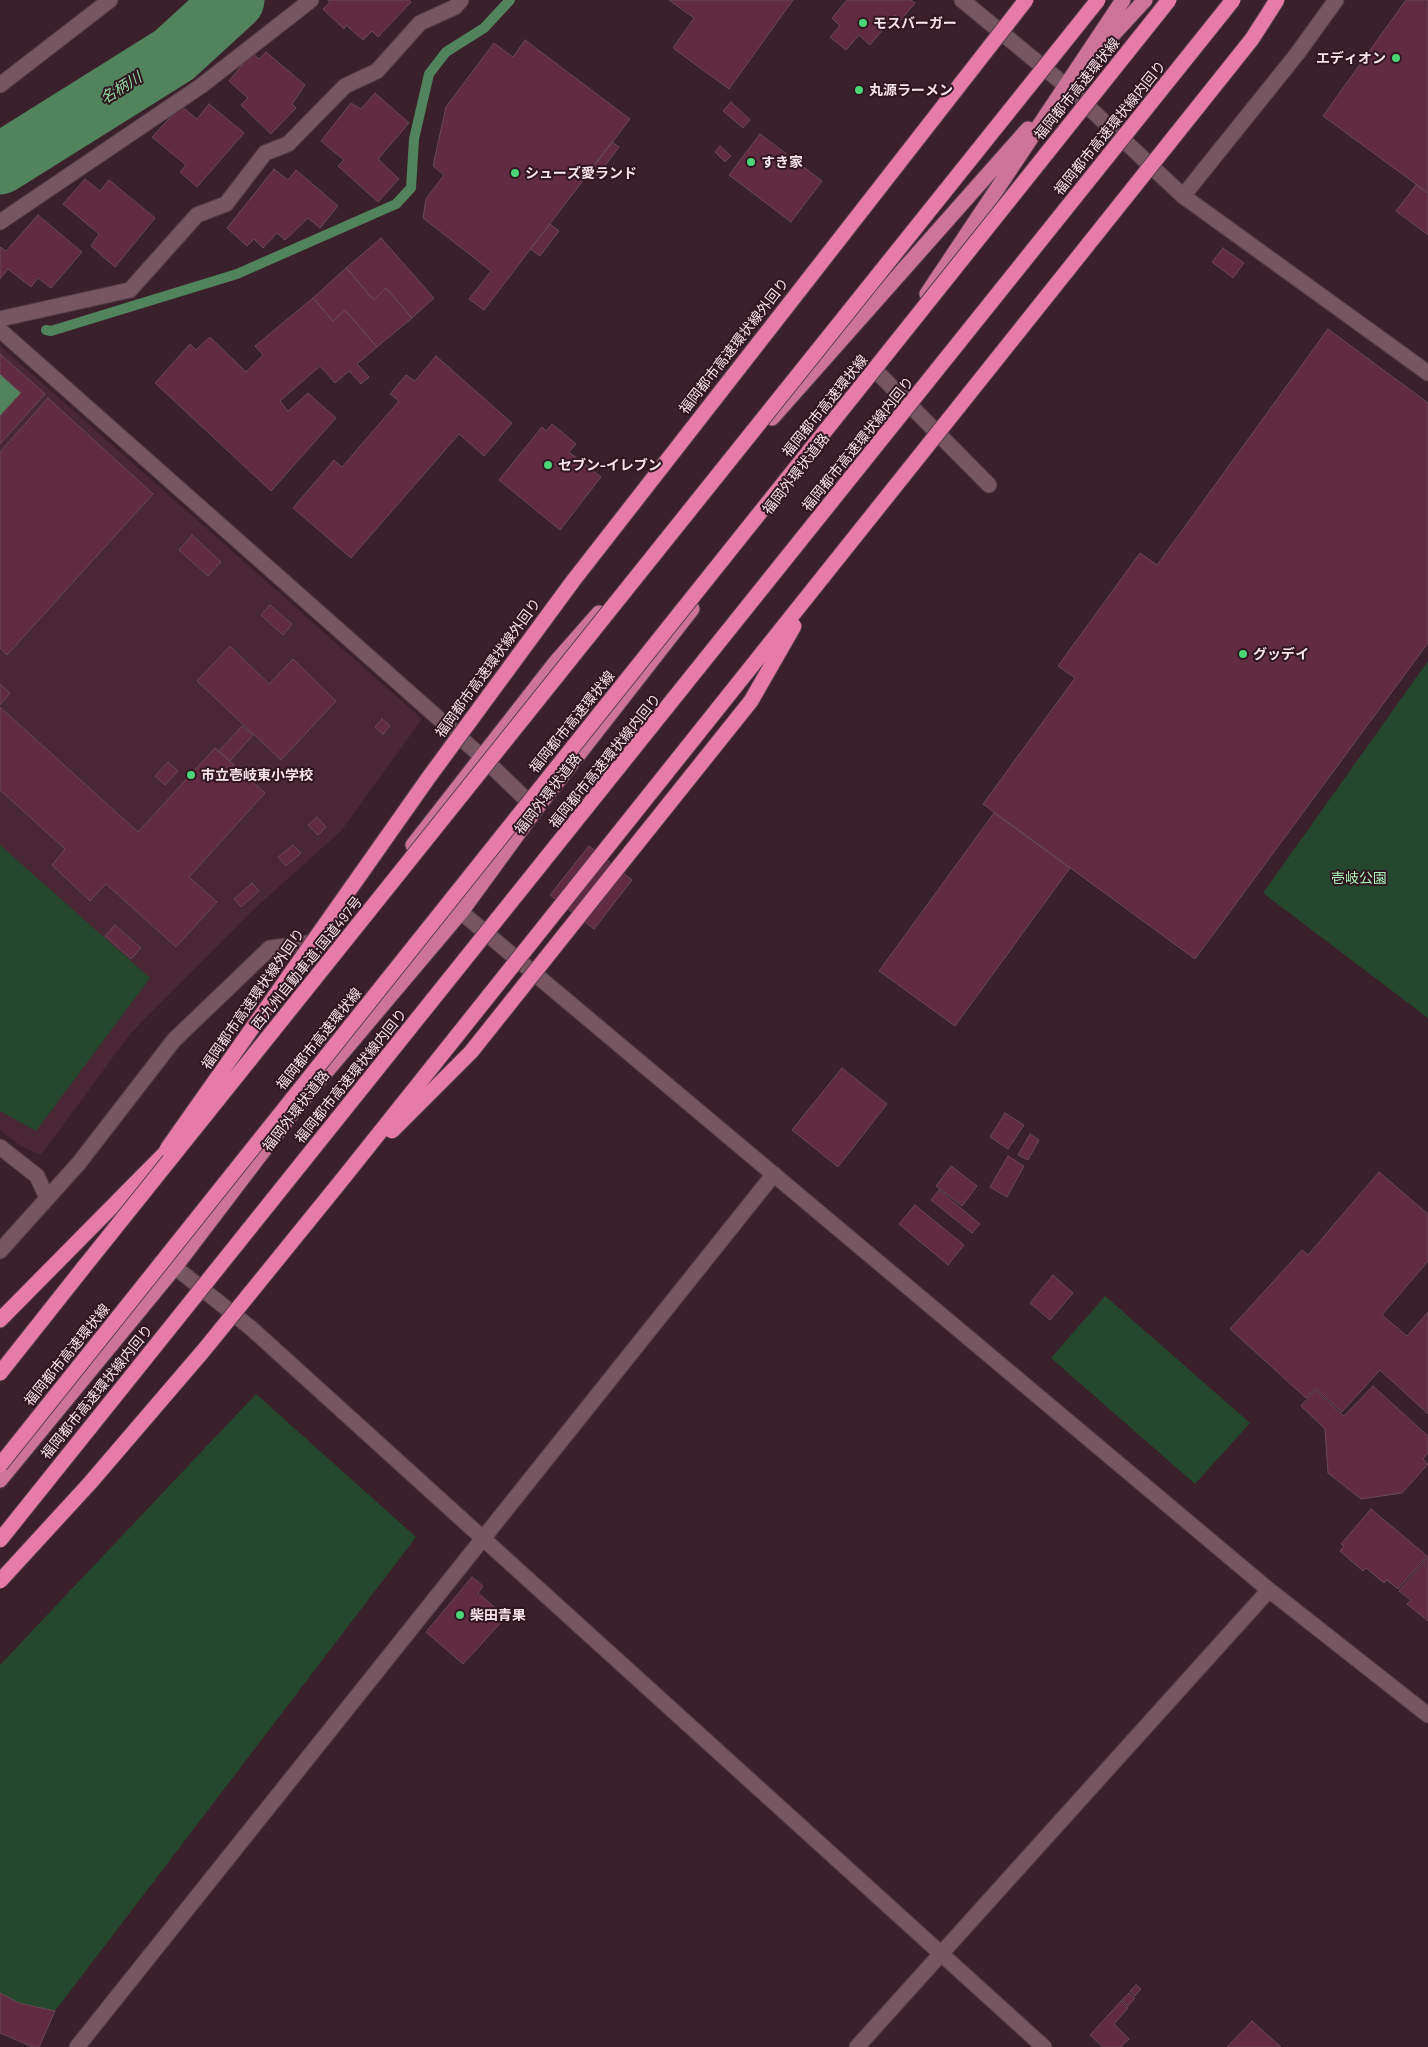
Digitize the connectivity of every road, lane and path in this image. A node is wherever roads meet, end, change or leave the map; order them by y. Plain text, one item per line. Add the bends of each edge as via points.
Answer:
1 (110, 0) edge
2 (311, 0) edge
3 (461, 0) edge
4 (962, 0) edge
5 (1026, 0) edge
6 (1098, 0) edge
7 (1123, 0) edge
8 (1145, 0) edge
9 (1169, 0) edge
10 (1233, 0) edge
11 (1277, 0) edge
12 (1336, 0) edge
13 (0, 86) edge
14 (1066, 86) junction
15 (1183, 196) junction
16 (0, 222) edge
17 (0, 319) edge
18 (0, 330) edge
19 (876, 370) junction
20 (1428, 373) edge
21 (990, 485) dead end
22 (818, 583) junction
23 (481, 756) junction
24 (536, 809) junction
25 (461, 912) junction
26 (341, 940) junction
27 (213, 1105) junction
28 (0, 1146) edge
29 (774, 1174) junction
30 (341, 1181) junction
31 (47, 1198) junction
32 (0, 1251) edge
33 (84, 1267) junction
34 (175, 1267) junction
35 (0, 1320) edge
36 (0, 1371) edge
37 (0, 1465) edge
38 (0, 1480) edge
39 (482, 1538) junction
40 (0, 1540) edge
41 (0, 1581) edge
42 (1269, 1590) junction
43 (1428, 1715) edge
44 (941, 1955) junction
45 (77, 2047) edge
46 (857, 2047) edge
47 (1044, 2047) edge

1 - 13 street
2 - 16 street via 201,86
3 - 17 street via 456,6 420,23 377,71 345,86 288,144 265,153 226,204 197,215 130,290
4 - 14 street
5 - 33 highway, 福岡都市高速環状線外回り, bridge via 567,589 429,777
6 - 33 highway, 西九州自動車道;国道497号, bridge
7 - 14 highway, 福岡外環状道路
8 - 14 highway, 福岡外環状道路
9 - 37 highway, 福岡都市高速環状線, bridge
10 - 40 highway, 福岡都市高速環状線内回り, bridge
11 - 22 highway, bridge via 1252,39
12 - 15 street
14 - 15 street
14 - 19 highway, 福岡外環状道路
14 - 23 highway, 福岡外環状道路 via 562,655
15 - 20 street
18 - 23 street
19 - 21 street
19 - 24 highway, 福岡外環状道路
22 - 30 highway, bridge
22 - 30 highway, bridge via 751,701 590,903 471,1052
23 - 24 street
23 - 26 highway, 福岡外環状道路
24 - 25 highway, 福岡外環状道路
25 - 29 street
25 - 34 highway, 福岡外環状道路 via 299,1104
26 - 27 highway, 福岡外環状道路
26 - 31 street via 270,948 174,1040
27 - 35 highway
27 - 36 highway, 福岡外環状道路
28 - 31 street via 37,1176
29 - 39 street
29 - 42 street
30 - 41 highway, bridge via 90,1484
31 - 32 street
33 - 36 highway, 福岡都市高速環状線外回り
34 - 38 highway, 福岡外環状道路
34 - 39 street via 252,1329
39 - 44 street
39 - 45 street
42 - 43 street
42 - 44 street
44 - 46 street
44 - 47 street

